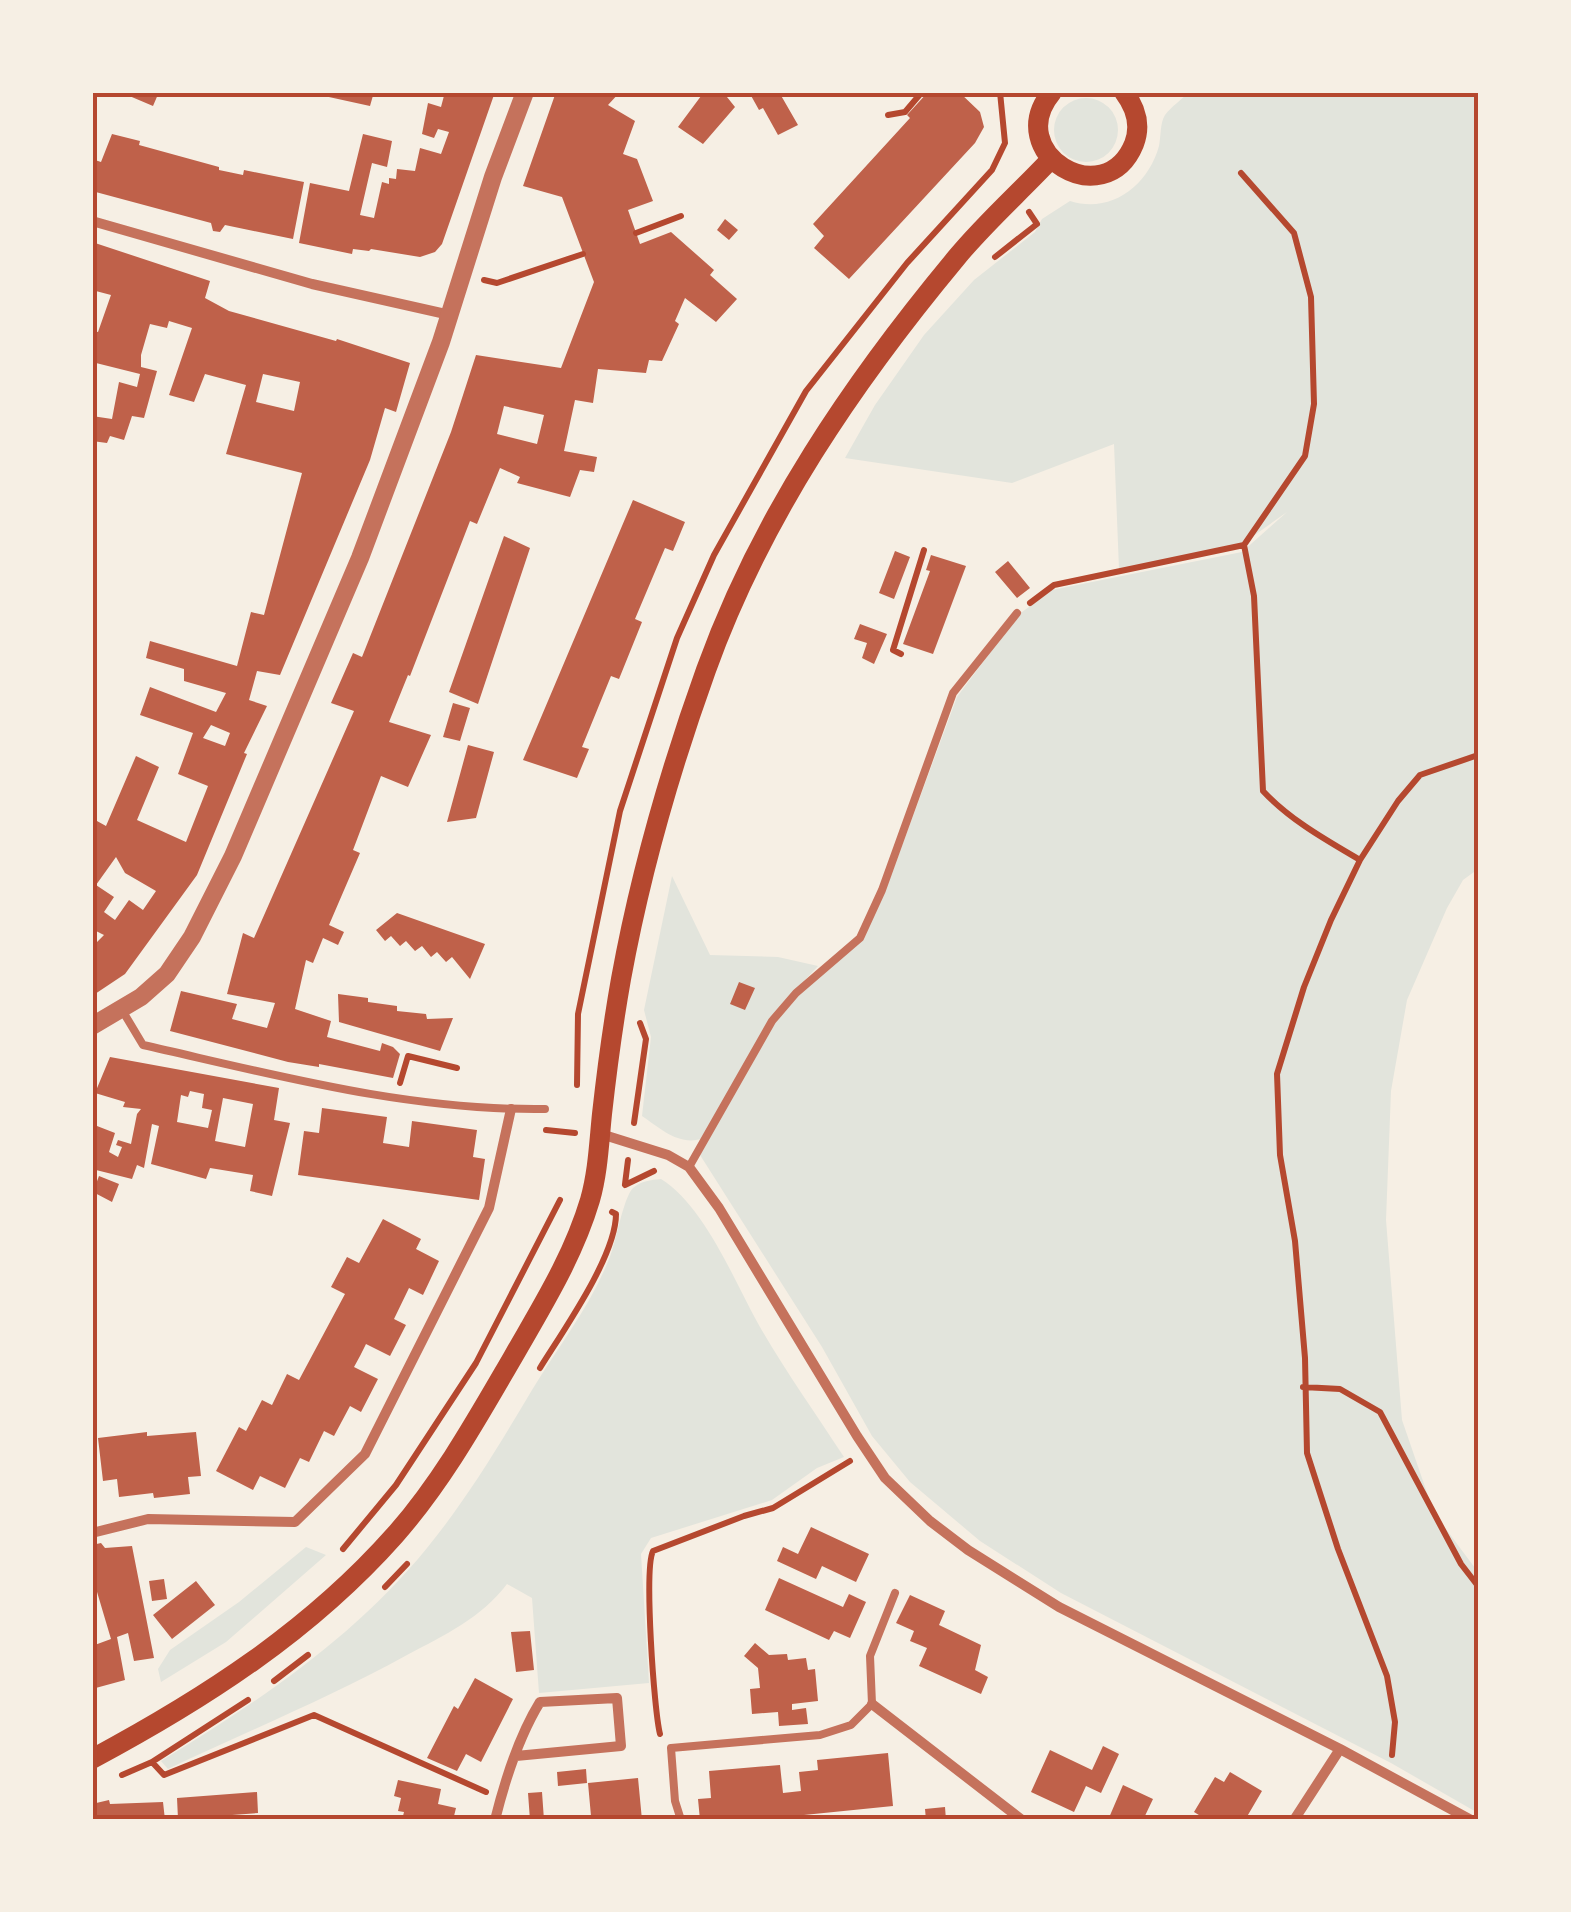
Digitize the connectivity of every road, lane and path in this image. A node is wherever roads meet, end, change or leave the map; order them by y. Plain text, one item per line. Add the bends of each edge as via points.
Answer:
1 (526, 92) edge
2 (922, 92) edge
3 (1000, 92) edge
4 (1052, 92) edge
5 (1125, 93) edge
6 (888, 115) dead end
7 (1051, 159) junction
8 (1242, 173) dead end
9 (682, 216) dead end
10 (92, 221) edge
11 (636, 233) dead end
12 (583, 254) dead end
13 (462, 275) junction
14 (450, 315) junction
15 (1244, 546) junction
16 (924, 550) dead end
17 (1017, 613) joint
18 (901, 654) dead end
19 (1478, 755) edge
20 (1360, 860) junction
21 (122, 1010) junction
22 (637, 1014) dead end
23 (92, 1026) edge
24 (457, 1068) dead end
25 (577, 1093) dead end
26 (396, 1099) junction
27 (511, 1109) junction
28 (546, 1109) dead end
29 (576, 1123) dead end
30 (600, 1134) junction
31 (631, 1144) junction
32 (572, 1148) dead end
33 (689, 1168) junction
34 (664, 1174) dead end
35 (625, 1184) junction
36 (564, 1193) dead end
37 (616, 1214) dead end
38 (1303, 1388) junction
39 (842, 1446) dead end
40 (850, 1460) junction
41 (862, 1475) dead end
42 (92, 1533) edge
43 (330, 1561) dead end
44 (1478, 1586) edge
45 (895, 1593) dead end
46 (872, 1704) junction
47 (671, 1748) junction
48 (1340, 1748) junction
49 (516, 1756) junction
50 (92, 1760) edge
51 (152, 1762) dead end
52 (1391, 1776) junction
53 (500, 1798) junction
54 (495, 1820) edge
55 (681, 1820) edge
56 (1022, 1820) edge
57 (1294, 1820) edge
58 (1471, 1820) edge

1 - 13 street
2 - 6 path via 905,112
3 - 25 path via 1004,143 992,170 882,292 806,391 729,526 676,638 620,811 593,932 578,1014
4 - 7 main road via 1038,123
5 - 7 main road via 1137,130 1120,164 1085,176
7 - 30 main road via 959,254 840,408 746,573 707,666 664,800 622,976
8 - 15 path via 1294,232 1310,297 1314,404 1305,456
9 - 11 path
10 - 14 street via 312,284
12 - 13 path via 498,282
13 - 14 street
14 - 21 street via 360,558 233,856 166,974
15 - 17 path via 1054,585
15 - 20 path via 1254,596 1263,792
16 - 18 path via 893,650
17 - 33 lane via 953,693 860,938 772,1021
19 - 20 path via 1420,775
20 - 38 path via 1304,987 1278,1074
21 - 23 street
21 - 26 lane via 143,1045
22 - 31 path via 646,1040
24 - 26 path via 408,1056
26 - 27 lane
27 - 28 lane
27 - 42 street via 489,1208 365,1454 294,1522 148,1519
29 - 32 path
30 - 31 street
30 - 50 main road via 590,1202 566,1264 452,1458 397,1533 330,1601 254,1662
31 - 33 street
31 - 35 path
33 - 48 street via 856,1436 885,1478 930,1521 1059,1607
34 - 35 path via 653,1170
35 - 37 path
36 - 43 path via 476,1364 396,1485
38 - 44 path via 1340,1389 1380,1412
38 - 52 path via 1307,1453 1387,1676 1394,1722
39 - 40 path
40 - 41 path
40 - 47 path via 773,1508 653,1551 658,1732
45 - 46 lane via 870,1656
46 - 47 lane via 851,1725 820,1735
46 - 56 street
47 - 55 lane
48 - 52 street
48 - 57 street
49 - 49 street via 540,1702 617,1698 621,1746
49 - 53 street
51 - 53 path via 164,1776 314,1715
52 - 58 street
53 - 54 street

